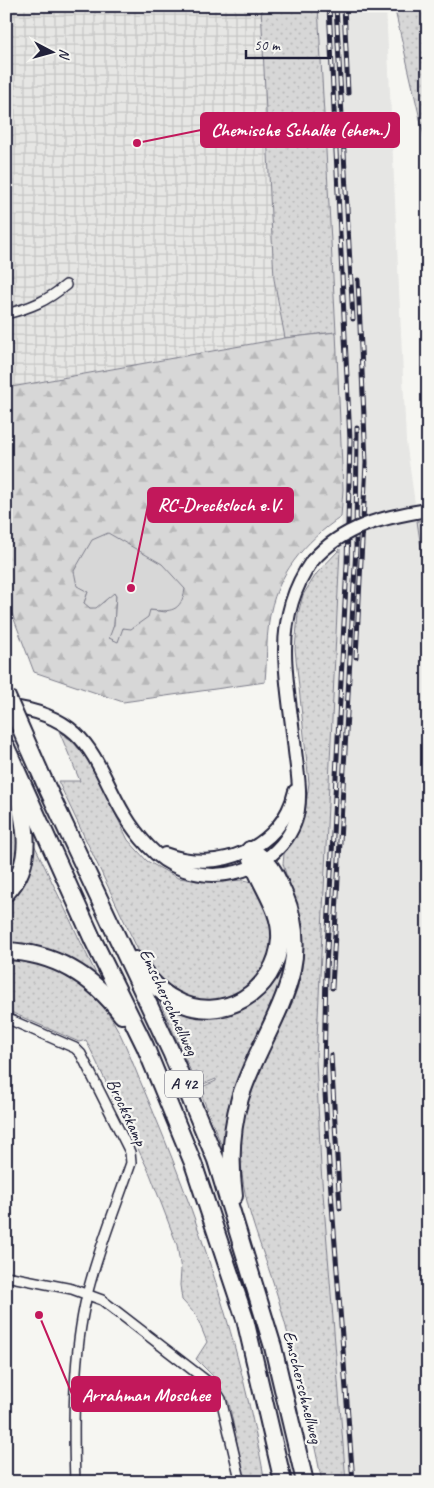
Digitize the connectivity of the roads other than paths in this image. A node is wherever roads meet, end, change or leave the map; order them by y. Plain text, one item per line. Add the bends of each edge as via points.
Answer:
1 (66, 285) dead end
2 (6, 314) edge
3 (428, 510) edge
4 (6, 695) edge
5 (6, 706) edge
6 (6, 748) edge
7 (297, 769) junction
8 (18, 780) junction
9 (144, 842) junction
10 (250, 850) junction
11 (259, 863) junction
12 (6, 893) edge
13 (110, 925) junction
14 (6, 951) edge
15 (6, 1018) edge
16 (145, 1046) junction
17 (243, 1248) junction
18 (6, 1276) edge
19 (88, 1294) junction
20 (75, 1482) edge
21 (236, 1482) edge
22 (284, 1482) edge
23 (305, 1482) edge

1 - 2 street via 52,298 31,308
3 - 7 main road, bridge via 361,525 327,546 312,562 292,599 285,658
4 - 13 highway, Emscherschnellweg / A 42, bridge
5 - 9 main road via 53,717 82,739 98,762 120,808
6 - 8 highway, A 42
7 - 10 main road via 295,793 286,816 270,835
7 - 11 main road via 301,794 296,819 284,841
8 - 12 highway via 26,850 18,876
8 - 16 highway, A 42
9 - 10 main road via 166,855 190,861 215,861
9 - 11 main road via 162,859 194,873 232,874
10 - 11 highway
11 - 13 highway via 277,917 279,950 270,974 260,987 232,1005 216,1009 199,1008 168,997 148,978
11 - 17 highway via 289,908 294,934 294,961 285,998 248,1078 236,1113 232,1179
13 - 17 highway, Emscherschnellweg / A 42 via 171,1052 216,1160
14 - 16 highway via 56,960 88,978 110,999
15 - 19 street, Brockskamp via 75,1048 81,1054 130,1152 131,1164
16 - 22 highway, A 42 via 194,1163 222,1245 260,1376
17 - 23 highway, Emscherschnellweg / A 42 via 273,1348
18 - 19 street
19 - 20 street, Brockskamp via 81,1325 77,1376
19 - 21 street via 114,1307 212,1385 221,1399 240,1479

